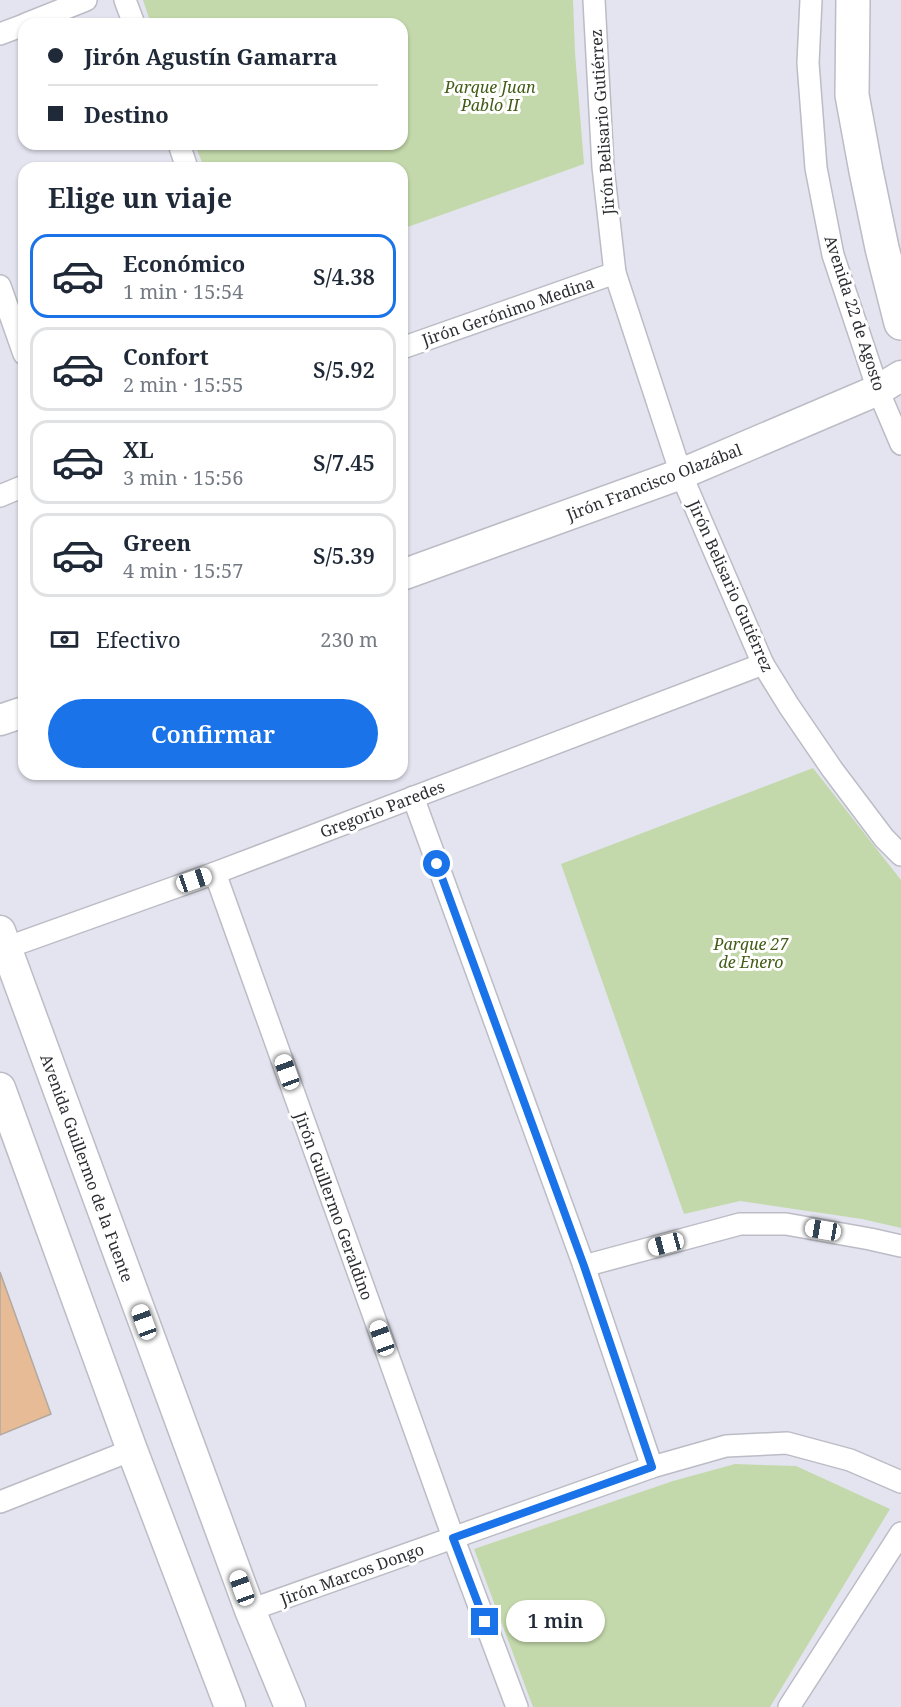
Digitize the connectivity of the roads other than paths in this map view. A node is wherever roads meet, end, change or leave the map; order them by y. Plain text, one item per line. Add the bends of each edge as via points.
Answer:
1 (86, 0) edge
2 (124, 0) edge
3 (594, 0) edge
4 (811, 0) edge
5 (853, 0) edge
6 (40, 18) edge
7 (132, 18) edge
8 (18, 27) edge
9 (0, 34) edge
10 (615, 273) junction
11 (0, 286) edge
12 (901, 323) edge
13 (18, 337) edge
14 (408, 346) edge
15 (890, 383) edge
16 (901, 444) edge
17 (681, 474) junction
18 (18, 488) edge
19 (0, 496) edge
20 (408, 573) edge
21 (763, 664) junction
22 (18, 714) edge
23 (0, 720) edge
24 (413, 797) junction
25 (901, 855) edge
26 (215, 873) junction
27 (2, 943) edge
28 (0, 1088) edge
29 (901, 1246) edge
30 (584, 1266) junction
31 (132, 1450) junction
32 (652, 1467) junction
33 (901, 1482) edge
34 (0, 1502) edge
35 (901, 1533) edge
36 (453, 1538) junction
37 (250, 1610) junction
38 (230, 1707) edge
39 (290, 1707) edge
40 (517, 1707) edge
41 (789, 1707) edge

1 - 6 street
2 - 7 street
3 - 10 street, Jirón Belisario Gutiérrez via 603,166
4 - 15 street, Avenida 22 de Agosto via 808,63 816,168 833,255
5 - 12 main road via 852,95 879,237
8 - 9 street
10 - 14 street, Jirón Gerónimo Medina
10 - 17 street, Jirón Belisario Gutiérrez
11 - 13 street
15 - 16 street, Avenida 22 de Agosto
15 - 17 main road, Jirón Francisco Olazábal
17 - 20 main road, Jirón Francisco Olazábal
17 - 21 street, Jirón Belisario Gutiérrez
18 - 19 street
21 - 24 street, Gregorio Paredes
21 - 25 street, Jirón Belisario Gutiérrez via 832,769
22 - 23 main road
24 - 26 street, Gregorio Paredes
24 - 30 street
26 - 27 street, Gregorio Paredes
26 - 36 street, Jirón Guillermo Geraldino
27 - 37 main road, Avenida Guillermo de la Fuente
28 - 31 main road
29 - 30 street via 786,1224 740,1224
30 - 32 street
31 - 34 street
31 - 38 main road
32 - 33 street, Jirón Marcos Dongo via 726,1446 787,1443 850,1460
32 - 36 street, Jirón Marcos Dongo
35 - 41 street
36 - 37 street, Jirón Marcos Dongo
36 - 40 street, Jirón Guillermo Geraldino
37 - 39 main road, Avenida Guillermo de la Fuente

